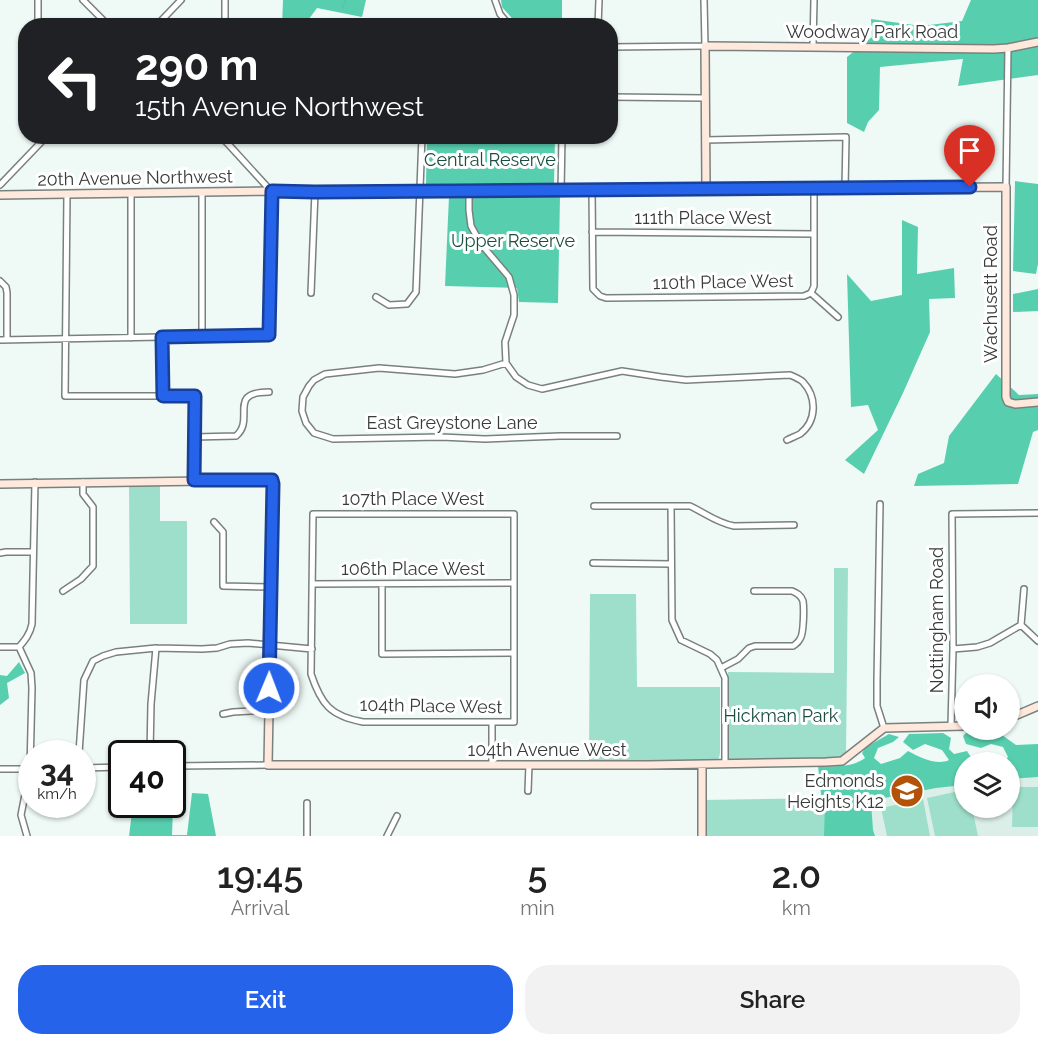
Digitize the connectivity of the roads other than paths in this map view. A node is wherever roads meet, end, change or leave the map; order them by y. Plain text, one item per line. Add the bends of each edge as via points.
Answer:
1 (38, 0) edge
2 (83, 0) edge
3 (181, 0) edge
4 (225, 0) edge
5 (495, 0) edge
6 (598, 0) edge
7 (704, 0) edge
8 (814, 0) edge
9 (38, 18) edge
10 (101, 18) edge
11 (164, 18) edge
12 (225, 18) edge
13 (503, 18) edge
14 (598, 18) edge
15 (1038, 42) edge
16 (618, 46) edge
17 (705, 46) junction
18 (813, 46) junction
19 (1008, 48) junction
20 (618, 97) edge
21 (705, 98) junction
22 (705, 140) junction
23 (39, 144) edge
24 (422, 144) edge
25 (562, 144) edge
26 (230, 146) edge
27 (0, 185) edge
28 (1006, 187) junction
29 (706, 189) junction
30 (813, 189) junction
31 (845, 189) junction
32 (592, 190) junction
33 (272, 191) junction
34 (469, 191) junction
35 (561, 191) junction
36 (202, 192) junction
37 (315, 192) junction
38 (421, 192) junction
39 (131, 193) junction
40 (67, 194) junction
41 (0, 195) edge
42 (592, 232) junction
43 (814, 234) junction
44 (1, 282) edge
45 (311, 293) dead end
46 (811, 293) junction
47 (376, 297) dead end
48 (838, 317) dead end
49 (202, 336) junction
50 (162, 337) junction
51 (131, 338) junction
52 (66, 339) junction
53 (0, 340) edge
54 (7, 340) junction
55 (506, 363) junction
56 (269, 392) dead end
57 (163, 396) junction
58 (1038, 402) edge
59 (617, 436) dead end
60 (194, 437) junction
61 (787, 440) dead end
62 (194, 480) junction
63 (35, 482) junction
64 (83, 482) junction
65 (0, 484) edge
66 (880, 504) dead end
67 (594, 506) dead end
68 (671, 506) junction
69 (1038, 513) edge
70 (214, 522) dead end
71 (794, 525) dead end
72 (33, 552) junction
73 (0, 553) edge
74 (593, 563) dead end
75 (671, 564) junction
76 (514, 583) junction
77 (312, 584) junction
78 (382, 584) junction
79 (272, 587) junction
80 (1024, 589) dead end
81 (63, 591) dead end
82 (754, 591) dead end
83 (1021, 625) junction
84 (1038, 641) edge
85 (270, 645) junction
86 (0, 647) edge
87 (19, 647) junction
88 (156, 648) junction
89 (952, 649) junction
90 (312, 650) junction
91 (514, 653) junction
92 (722, 668) junction
93 (1038, 706) edge
94 (269, 710) junction
95 (223, 714) dead end
96 (1020, 714) edge
97 (492, 722) junction
98 (951, 726) joint
99 (884, 728) junction
100 (31, 740) edge
101 (80, 740) edge
102 (150, 740) edge
103 (725, 764) junction
104 (268, 765) junction
105 (492, 765) junction
106 (529, 765) junction
107 (702, 765) junction
108 (186, 766) edge
109 (0, 769) edge
110 (18, 769) edge
111 (528, 790) dead end
112 (307, 803) dead end
113 (397, 816) dead end
114 (22, 818) edge
115 (27, 836) edge
116 (307, 836) edge
117 (387, 836) edge
118 (702, 836) edge

1 - 9 street
2 - 10 street
3 - 11 street
4 - 12 street
5 - 13 street
6 - 14 street
7 - 17 street
8 - 18 street
15 - 19 street, Woodway Park Road
16 - 17 street
17 - 18 street, Woodway Park Road
17 - 21 street
18 - 19 street, Woodway Park Road
19 - 28 street, Wachusett Road
20 - 21 street
21 - 22 street
22 - 29 street
22 - 31 street via 846,137
23 - 27 street
24 - 38 street
25 - 35 street
26 - 33 street
28 - 31 street, 20th Avenue Northwest
28 - 58 street, Wachusett Road via 1006,398 1015,404
29 - 30 street, 20th Avenue Northwest
29 - 32 street, 20th Avenue Northwest
30 - 31 street, 20th Avenue Northwest
30 - 43 street
32 - 35 street, 20th Avenue Northwest
32 - 42 street
33 - 36 street, 20th Avenue Northwest
33 - 37 street, 20th Avenue Northwest
33 - 49 street via 269,335
34 - 35 street, 20th Avenue Northwest
34 - 38 street, 20th Avenue Northwest
34 - 55 street via 471,226 509,277 514,296 514,315 505,342
36 - 39 street, 20th Avenue Northwest
36 - 49 street
37 - 38 street, 20th Avenue Northwest
37 - 45 street
38 - 47 street via 416,292 407,304 389,305
39 - 40 street, 20th Avenue Northwest
39 - 51 street
40 - 41 street, 20th Avenue Northwest
40 - 52 street
42 - 43 street, 111th Place West
42 - 46 street, 110th Place West via 593,289 606,298
43 - 46 street
44 - 54 street via 7,292
46 - 48 street, 110th Place West
49 - 50 street
50 - 51 street
50 - 57 street
51 - 52 street
52 - 54 street
52 - 57 street via 65,396
53 - 54 street
55 - 59 street, East Greystone Lane via 455,374 379,368 325,374 309,386 302,411 314,433 333,439
55 - 61 street via 516,377 542,389 622,371 686,380 790,375 802,381 814,403 808,425 801,434
56 - 60 street via 248,396 242,427 236,436
57 - 60 street via 195,396
60 - 62 street
62 - 64 street
62 - 79 street via 272,480
63 - 64 street
63 - 65 street
63 - 72 street
64 - 81 street via 83,494 93,507 93,566
66 - 99 street via 877,706
67 - 68 street
68 - 71 street via 690,506 709,518 734,526
68 - 75 street
69 - 89 street, Nottingham Road via 952,514
70 - 79 street via 223,532 223,586
72 - 73 street
72 - 87 street via 32,624
74 - 75 street
75 - 92 street via 672,620 676,632 681,640 710,654
76 - 77 street, 107th Place West via 514,514 313,514
76 - 78 street, 106th Place West
76 - 91 street
77 - 78 street, 106th Place West
77 - 90 street
78 - 91 street via 382,654
79 - 85 street
80 - 83 street
82 - 92 street via 797,593 803,601 801,638 793,646 749,648
83 - 84 street
83 - 89 street via 990,643
85 - 88 street
85 - 90 street
85 - 94 street
86 - 87 street
87 - 100 street via 31,673
88 - 101 street via 116,652 93,661 84,680
88 - 102 street
89 - 98 street, Nottingham Road
90 - 97 street, 104th Place West via 311,674 317,691 325,704 347,719
91 - 97 street, 104th Place West via 514,722
92 - 103 street
93 - 96 street
94 - 95 street
94 - 104 street
97 - 105 street
98 - 99 street
99 - 103 street, 104th Avenue West via 842,761
103 - 107 street, 104th Avenue West
104 - 105 street, 104th Avenue West
104 - 108 street
105 - 106 street, 104th Avenue West
106 - 107 street, 104th Avenue West
106 - 111 street
107 - 118 street
109 - 110 street
112 - 116 street
113 - 117 street
114 - 115 street

